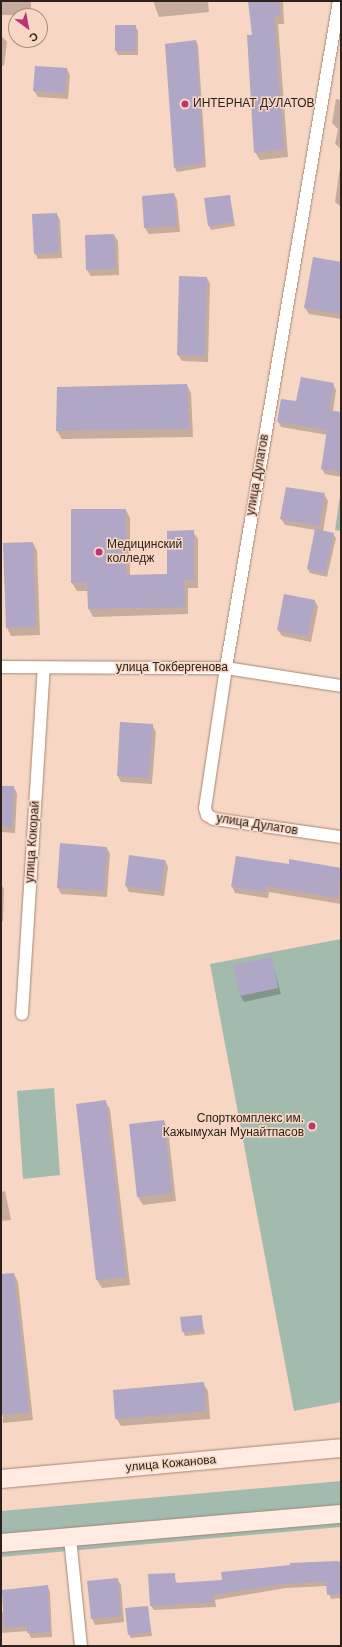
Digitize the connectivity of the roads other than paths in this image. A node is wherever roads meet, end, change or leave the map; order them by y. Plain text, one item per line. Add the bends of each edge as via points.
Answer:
1 (339, 1) edge
2 (1, 667) edge
3 (226, 668) junction
4 (44, 669) junction
5 (341, 686) edge
6 (341, 837) edge
7 (22, 1014) dead end
8 (341, 1448) edge
9 (1, 1479) edge
10 (341, 1514) edge
11 (70, 1538) junction
12 (1, 1543) edge
13 (81, 1646) edge

1 - 3 street, улица Дулатов
2 - 4 street, улица Токбергенова
3 - 4 street, улица Токбергенова
3 - 5 street, улица Токбергенова
3 - 6 street, улица Дулатов via 205,808 207,815 214,819
4 - 7 street, улица Кокорай
8 - 9 street, улица Кожанова
10 - 11 street
11 - 12 street
11 - 13 street

